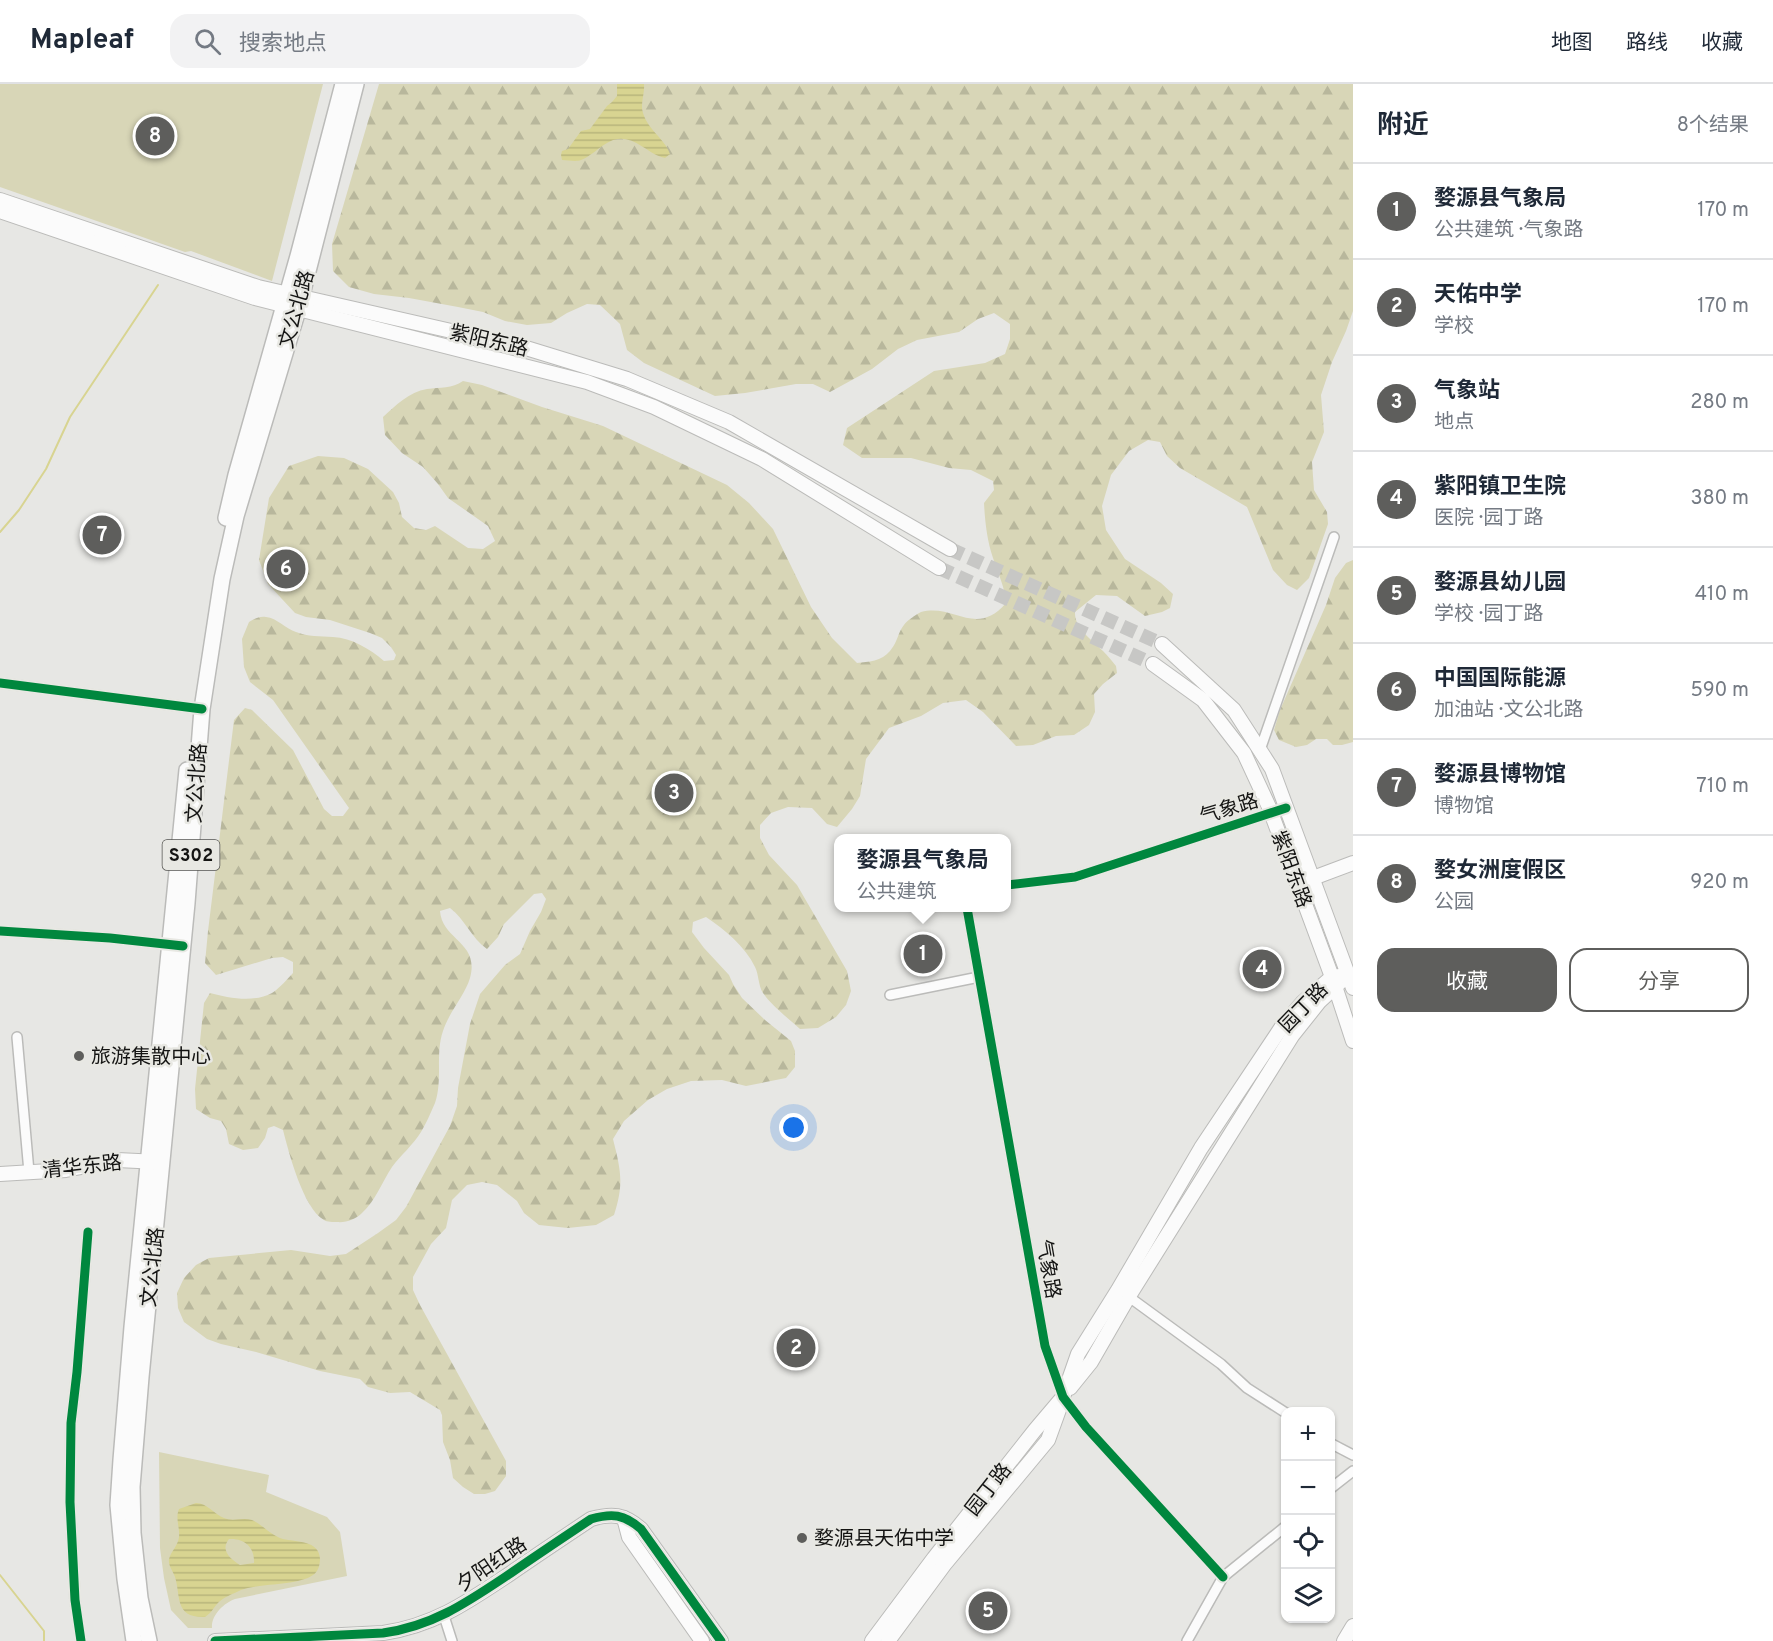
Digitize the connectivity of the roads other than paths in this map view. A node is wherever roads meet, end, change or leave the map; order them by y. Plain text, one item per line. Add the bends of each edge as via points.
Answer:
1 (343, 84) edge
2 (356, 84) edge
3 (0, 200) edge
4 (0, 211) edge
5 (292, 302) junction
6 (1334, 537) dead end
7 (950, 549) tunnel mouth
8 (939, 568) tunnel mouth
9 (1162, 644) tunnel mouth
10 (1153, 664) tunnel mouth
11 (0, 683) edge
12 (198, 708) junction
13 (1260, 750) junction
14 (1286, 808) junction
15 (1272, 814) junction
16 (1353, 863) edge
17 (1312, 878) junction
18 (1297, 884) junction
19 (1011, 885) edge
20 (968, 912) edge
21 (0, 931) edge
22 (177, 945) junction
23 (979, 977) junction
24 (1351, 982) edge
25 (1333, 983) junction
26 (890, 995) dead end
27 (17, 1037) dead end
28 (1353, 1041) edge
29 (156, 1162) junction
30 (29, 1172) junction
31 (0, 1174) edge
32 (88, 1232) dead end
33 (1123, 1293) junction
34 (1063, 1397) junction
35 (1281, 1410) edge
36 (1335, 1446) edge
37 (1353, 1455) edge
38 (1353, 1471) edge
39 (1335, 1485) edge
40 (624, 1518) junction
41 (1281, 1530) edge
42 (1223, 1577) junction
43 (444, 1616) junction
44 (1353, 1626) edge
45 (81, 1641) edge
46 (134, 1641) edge
47 (149, 1641) edge
48 (215, 1641) edge
49 (452, 1641) edge
50 (702, 1641) edge
51 (721, 1641) edge
52 (872, 1641) edge
53 (888, 1641) edge
54 (1187, 1641) edge
55 (1344, 1641) edge

1 - 5 main road, 文公北路 / S302
2 - 5 main road, 文公北路 / S302
3 - 5 main road, 紫阳东路
4 - 5 main road, 紫阳东路 via 255,298
5 - 7 main road, 紫阳东路 via 526,348 627,379 729,422
5 - 8 main road, 紫阳东路 via 587,382 654,406 762,459
5 - 12 main road, 文公北路 / S302 via 236,475 211,584
6 - 13 street
9 - 13 main road, 紫阳东路 via 1234,710
10 - 15 main road, 紫阳东路 via 1203,700 1244,753
11 - 12 street
12 - 22 main road, 文公北路 / S302
13 - 14 main road, 紫阳东路 via 1272,769
14 - 15 street, 气象路
14 - 17 main road, 紫阳东路
15 - 18 main road, 紫阳东路
15 - 19 street, 气象路 via 1075,877
16 - 17 main road
17 - 18 main road
17 - 24 main road, 紫阳东路
18 - 25 main road, 紫阳东路
20 - 23 street, 气象路
21 - 22 street
22 - 29 main road, 文公北路 / S302
23 - 26 street
23 - 34 street, 气象路 via 1045,1346
24 - 25 main road, 园丁路
25 - 28 main road, 紫阳东路
25 - 33 main road, 园丁路 via 1303,1002 1283,1025 1201,1148
27 - 30 street
29 - 30 main road, 清华东路 via 117,1160 66,1170
29 - 46 main road, 文公北路 / S302 via 129,1360 118,1505
29 - 47 main road, 文公北路 / S302 via 132,1487 140,1598
30 - 31 main road, 清华东路
32 - 45 street via 71,1423 71,1513
33 - 34 main road, 园丁路 via 1078,1354
33 - 35 street
34 - 42 street, 气象路
34 - 52 main road, 园丁路
34 - 53 main road, 园丁路 via 1048,1440 944,1565
36 - 37 street
38 - 39 street
40 - 43 main road, 夕阳红路 via 607,1515 591,1519
40 - 50 main road via 629,1537
40 - 51 main road via 642,1529
41 - 42 street
42 - 54 street
43 - 48 main road, 夕阳红路 via 402,1631
43 - 49 street
44 - 55 main road

